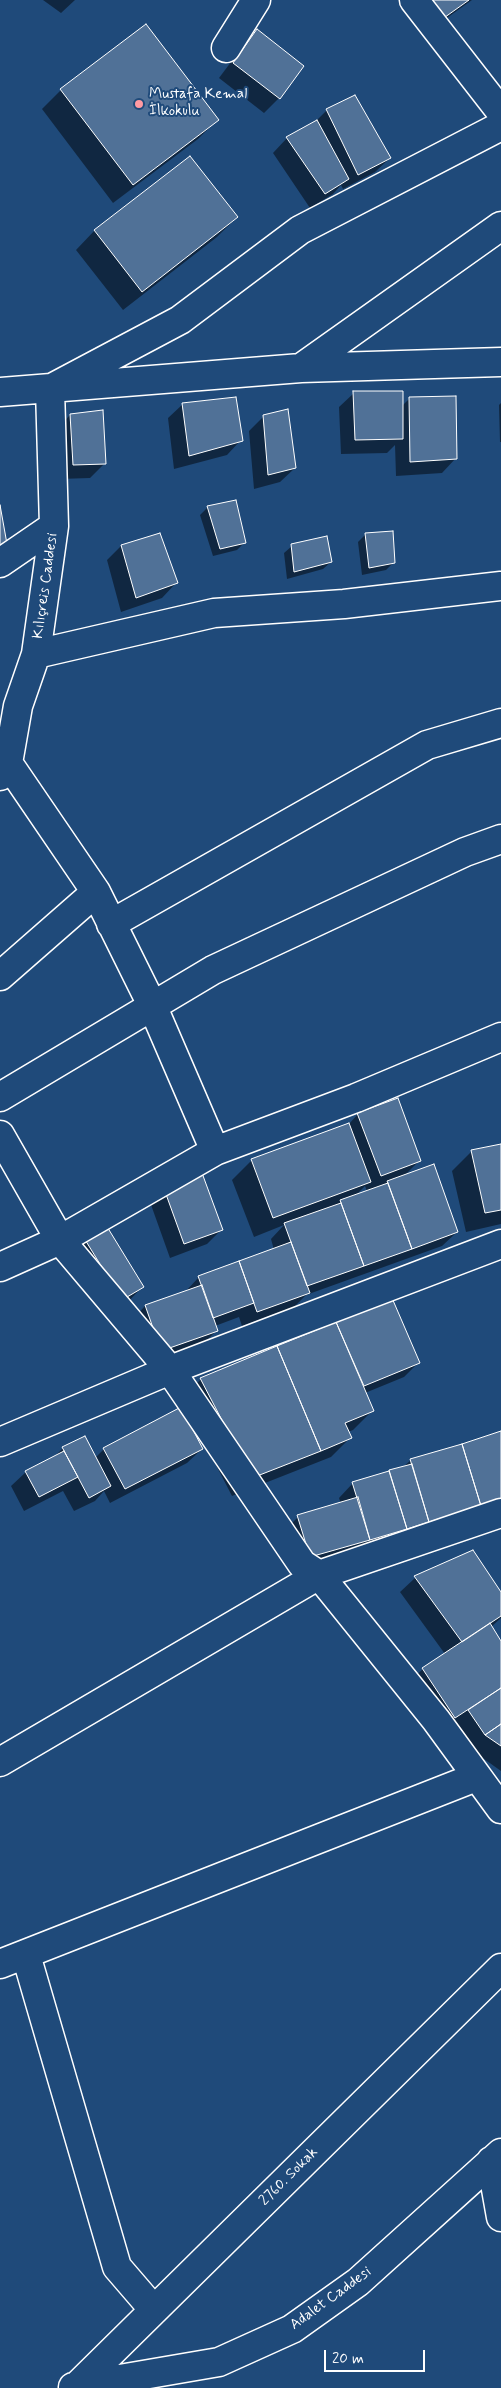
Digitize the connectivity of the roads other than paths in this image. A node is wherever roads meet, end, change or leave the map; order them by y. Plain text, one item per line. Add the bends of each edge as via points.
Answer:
1 (256, 0) edge
2 (414, 0) edge
3 (226, 48) dead end
4 (501, 112) edge
5 (501, 126) edge
6 (501, 226) edge
7 (501, 362) edge
8 (301, 368) junction
9 (50, 389) junction
10 (0, 392) edge
11 (54, 526) junction
12 (0, 563) edge
13 (501, 586) edge
14 (36, 654) junction
15 (9, 711) edge
16 (501, 723) edge
17 (4, 770) edge
18 (501, 839) edge
19 (96, 892) junction
20 (111, 924) junction
21 (0, 976) edge
22 (152, 1005) junction
23 (501, 1037) edge
24 (0, 1097) edge
25 (0, 1135) edge
26 (215, 1151) junction
27 (60, 1240) junction
28 (501, 1244) edge
29 (0, 1267) edge
30 (170, 1370) junction
31 (0, 1442) edge
32 (501, 1513) edge
33 (318, 1575) junction
34 (0, 1762) edge
35 (476, 1777) junction
36 (501, 1809) edge
37 (26, 1955) junction
38 (0, 1964) edge
39 (501, 1968) edge
40 (496, 2157) edge
41 (501, 2218) edge
42 (154, 2310) junction
43 (72, 2387) edge

1 - 3 street
2 - 4 street
5 - 9 street via 300,230 180,320
6 - 8 street
7 - 8 street
8 - 9 street
9 - 10 street
9 - 11 street, Kılıçreis Caddesi
11 - 12 street
11 - 14 street, Kılıçreis Caddesi
13 - 14 street via 344,604 214,613
14 - 15 street, Kılıçreis Caddesi
15 - 17 street, Kılıçreis Caddesi
16 - 20 street via 427,745
17 - 19 street
18 - 22 street via 465,852 213,970
19 - 20 street
19 - 21 street
20 - 22 street
22 - 24 street
22 - 26 street
23 - 26 street via 356,1098
25 - 27 street
26 - 27 street
27 - 29 street
27 - 30 street
28 - 30 street
30 - 31 street
30 - 33 street via 302,1564
32 - 33 street
33 - 34 street
33 - 35 street via 436,1720
35 - 36 street
35 - 37 street
37 - 38 street
37 - 42 street via 117,2267
39 - 42 street, 2760. Sokak
40 - 41 street
40 - 43 street, Adalet Caddesi via 358,2282 292,2329 219,2362
42 - 43 street, 2760. Sokak

